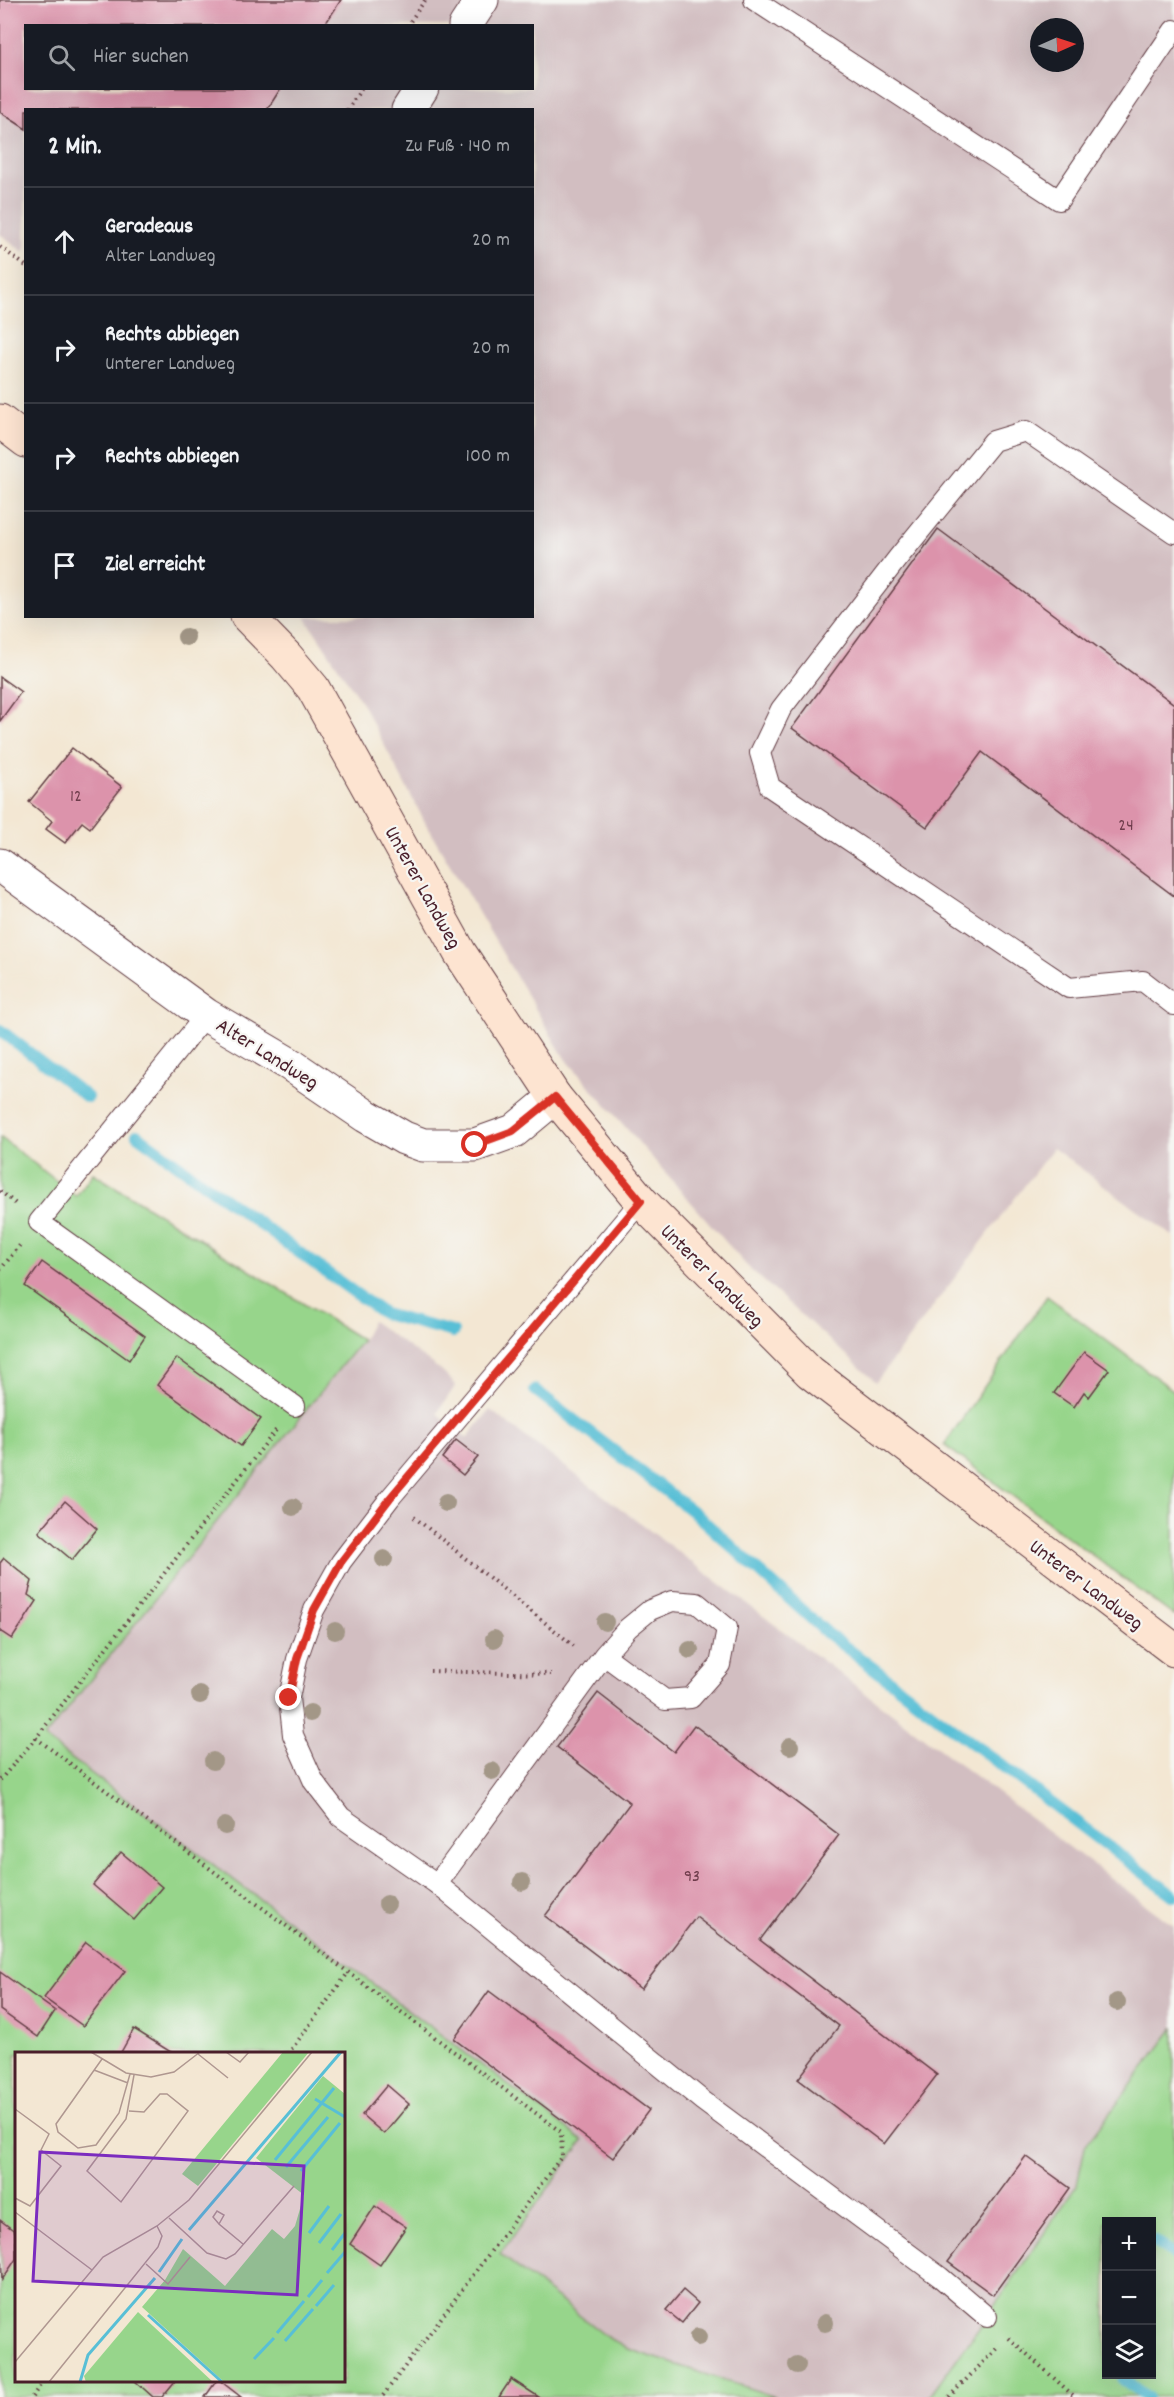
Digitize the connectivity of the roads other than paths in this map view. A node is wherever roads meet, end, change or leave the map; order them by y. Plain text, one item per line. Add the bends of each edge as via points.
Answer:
1 (482, 0) edge
2 (754, 0) edge
3 (466, 24) edge
4 (1174, 30) edge
5 (421, 90) edge
6 (409, 108) edge
7 (0, 421) edge
8 (24, 439) edge
9 (1174, 534) edge
10 (249, 618) edge
11 (0, 864) edge
12 (1174, 1005) edge
13 (206, 1015) junction
14 (555, 1097) junction
15 (641, 1201) junction
16 (295, 1406) road end
17 (1174, 1650) edge
18 (596, 1665) junction
19 (437, 1884) junction
20 (987, 2317) road end

1 - 3 street
2 - 4 lane via 1059,200
5 - 6 street
7 - 8 main road
9 - 12 lane via 1026,431 993,441 782,709 760,753 770,788 1069,988 1143,981
10 - 14 main road, Unterer Landweg via 313,688 460,953
11 - 13 street, Alter Landweg
13 - 14 street, Alter Landweg via 291,1065 366,1116 423,1145 475,1145 495,1139 513,1131
13 - 16 lane via 39,1222
14 - 15 main road, Unterer Landweg
15 - 17 main road, Unterer Landweg via 810,1372
15 - 19 lane via 390,1498 341,1562 314,1610 297,1659 289,1698 293,1735 314,1782 341,1817
18 - 18 lane via 665,1700 691,1698 720,1665 727,1628 697,1603 672,1601 650,1610 628,1628
18 - 19 lane
19 - 20 lane via 703,2101 940,2277

